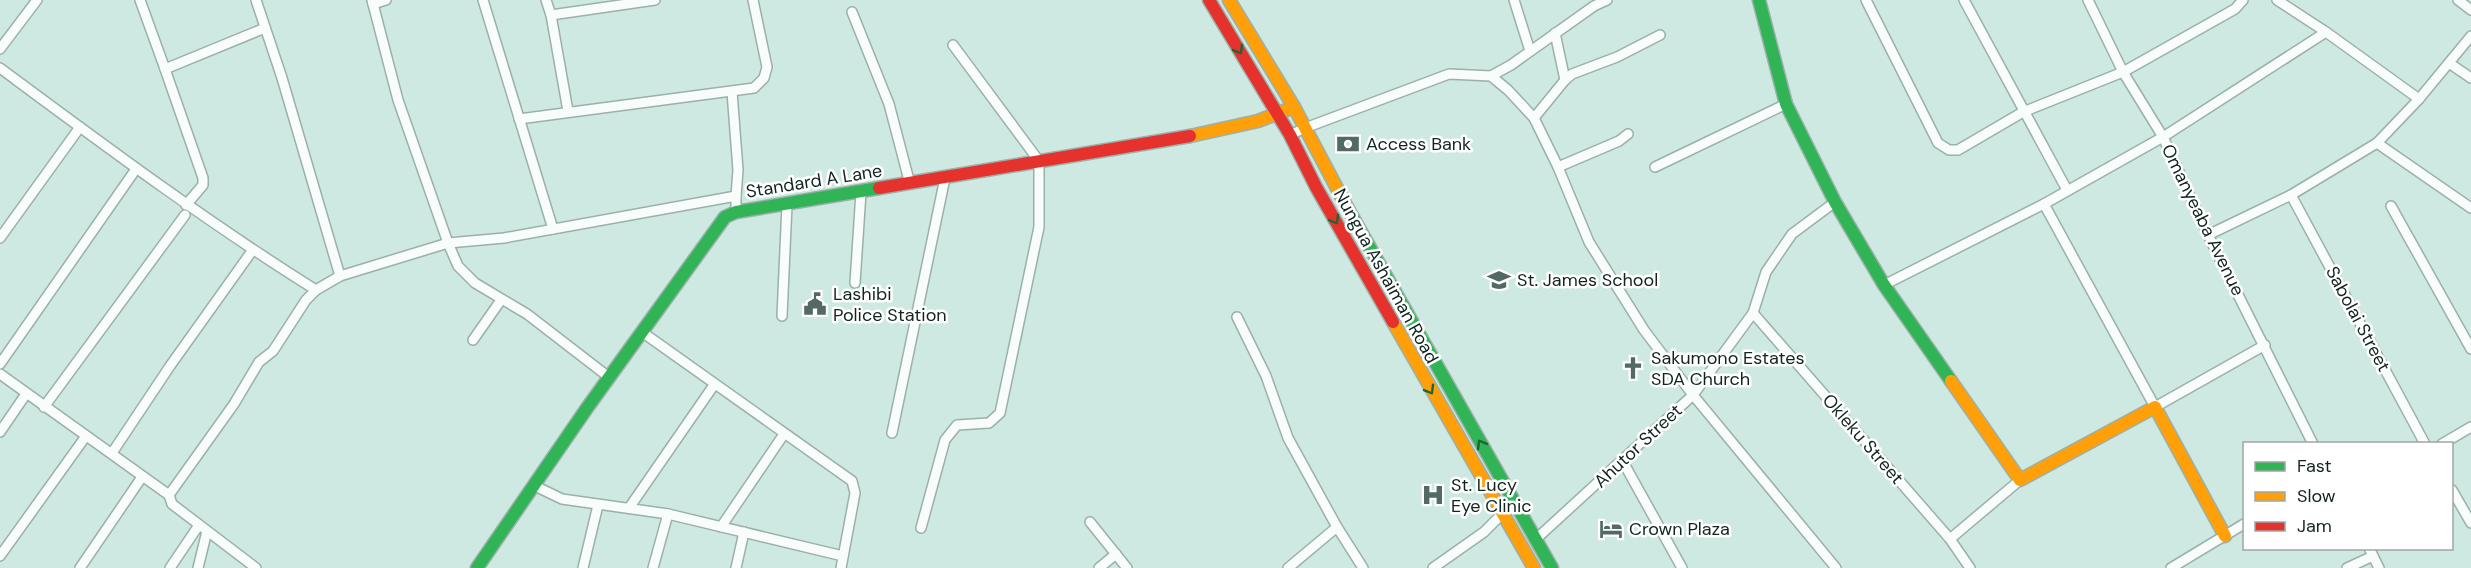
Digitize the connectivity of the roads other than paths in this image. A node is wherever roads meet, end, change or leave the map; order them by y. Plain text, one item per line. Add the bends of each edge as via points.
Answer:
1 (37, 0) edge
2 (140, 0) edge
3 (256, 0) edge
4 (386, 0) edge
5 (483, 0) edge
6 (546, 0) edge
7 (655, 0) edge
8 (753, 0) edge
9 (1209, 0) edge
10 (1229, 0) edge
11 (1514, 0) edge
12 (1607, 0) edge
13 (1759, 0) edge
14 (1866, 0) edge
15 (1964, 0) edge
16 (2088, 0) edge
17 (2243, 0) edge
18 (2277, 0) edge
19 (2458, 0) edge
20 (373, 2) edge
21 (2471, 10) edge
22 (852, 12) dead end
23 (551, 15) junction
24 (266, 28) junction
25 (2326, 32) junction
26 (1555, 33) junction
27 (1660, 35) dead end
28 (2471, 36) edge
29 (953, 45) dead end
30 (0, 48) edge
31 (1530, 51) junction
32 (2449, 63) junction
33 (0, 68) edge
34 (165, 69) junction
35 (2124, 72) junction
36 (1491, 76) junction
37 (2471, 78) edge
38 (1565, 80) junction
39 (732, 92) junction
40 (2419, 99) junction
41 (1786, 104) junction
42 (1294, 107) junction
43 (568, 111) junction
44 (2023, 112) junction
45 (1278, 115) junction
46 (1534, 118) junction
47 (519, 119) junction
48 (80, 127) junction
49 (1305, 128) junction
50 (1628, 134) dead end
51 (1290, 135) junction
52 (2163, 137) junction
53 (2377, 143) junction
54 (1039, 161) junction
55 (1558, 167) junction
56 (1655, 167) dead end
57 (136, 169) junction
58 (945, 178) junction
59 (910, 184) junction
60 (2067, 190) junction
61 (861, 192) junction
62 (2291, 195) junction
63 (736, 196) junction
64 (1835, 202) junction
65 (2044, 204) junction
66 (787, 205) junction
67 (2391, 206) dead end
68 (2471, 208) edge
69 (185, 210) junction
70 (736, 212) junction
71 (554, 229) junction
72 (2208, 235) junction
73 (0, 238) edge
74 (448, 243) junction
75 (252, 251) junction
76 (340, 276) junction
77 (855, 283) dead end
78 (1884, 285) junction
79 (316, 290) junction
80 (501, 300) junction
81 (1753, 313) junction
82 (782, 316) dead end
83 (1237, 317) dead end
84 (642, 332) junction
85 (473, 340) dead end
86 (2265, 345) junction
87 (2471, 349) edge
88 (0, 364) edge
89 (0, 374) edge
90 (610, 378) junction
91 (714, 385) junction
92 (26, 394) junction
93 (1694, 394) junction
94 (44, 407) junction
95 (2155, 407) junction
96 (2471, 427) edge
97 (0, 432) edge
98 (892, 433) dead end
99 (784, 434) junction
100 (87, 436) junction
101 (2312, 442) edge
102 (2424, 442) edge
103 (2445, 442) edge
104 (112, 453) junction
105 (1622, 460) junction
106 (142, 477) junction
107 (2020, 480) junction
108 (533, 485) junction
109 (2453, 493) edge
110 (169, 495) junction
111 (598, 505) junction
112 (629, 508) junction
113 (668, 514) junction
114 (1502, 514) junction
115 (1090, 522) dead end
116 (2471, 523) edge
117 (2243, 525) edge
118 (721, 527) junction
119 (1337, 527) junction
120 (203, 528) junction
121 (921, 528) dead end
122 (744, 532) junction
123 (2225, 536) junction
124 (1950, 539) junction
125 (1535, 540) junction
126 (2371, 552) edge
127 (1116, 554) junction
128 (0, 556) edge
129 (843, 556) junction
130 (80, 568) edge
131 (170, 568) edge
132 (198, 568) edge
133 (255, 568) edge
134 (477, 568) edge
135 (583, 568) edge
136 (653, 568) edge
137 (736, 568) edge
138 (841, 568) edge
139 (1099, 568) edge
140 (1127, 568) edge
141 (1288, 568) edge
142 (1363, 568) edge
143 (1433, 568) edge
144 (1534, 568) edge
145 (1552, 568) edge
146 (1682, 568) edge
147 (1836, 568) edge
148 (1970, 568) edge
149 (2171, 568) edge
150 (2347, 568) edge
151 (2379, 568) edge

1 - 30 street
2 - 34 street
3 - 24 street
4 - 20 street
5 - 47 street
6 - 23 street
7 - 23 street
8 - 39 street via 767,67 764,78 754,88
9 -> 45 street, Nungua Ashaiman Road
10 - 42 street, Nungua Ashaiman Road
11 - 31 street
12 - 26 street
13 - 41 street
14 - 44 street via 1938,143 1958,150
15 - 44 street
16 - 35 street, Omanyeaba Avenue
17 - 35 street via 2235,9
18 - 25 street
19 - 21 street
20 - 74 street via 398,100
22 - 59 street via 890,104
23 - 43 street
24 - 34 street
24 - 76 street
25 - 40 street
25 - 52 street
26 - 31 street
26 - 38 street
27 - 38 street
28 - 32 street
29 - 54 street
31 - 36 street
32 - 37 street
32 - 40 street
33 - 48 street
34 - 69 street via 203,185
35 - 44 street
35 - 52 street, Omanyeaba Avenue
36 - 46 street
36 - 49 street via 1449,74
38 - 46 street
39 - 43 street
39 - 63 street
40 - 53 street
41 - 56 street
41 - 64 street
42 - 45 street, Standard A Lane
42 - 49 street, Nungua Ashaiman Road
43 - 47 street
44 - 60 street
45 - 51 street, Nungua Ashaiman Road
45 - 54 street, Standard A Lane via 1201,134
46 - 55 street
47 - 71 street
48 - 57 street
48 - 73 street
49 - 51 street
125 -> 49 street, Nungua Ashaiman Road via 1369,249
50 - 55 street
51 -> 114 street, Nungua Ashaiman Road
52 - 60 street
52 - 72 street, Omanyeaba Avenue
53 - 62 street
53 - 68 street
54 - 58 street, Standard A Lane
54 - 121 street via 1039,227 1000,413 989,423 957,425 945,440
55 - 93 street via 1589,242 1644,330
57 - 69 street
57 - 88 street
58 - 59 street, Standard A Lane
58 - 98 street
59 - 61 street, Standard A Lane
60 - 65 street
61 - 66 street, Standard A Lane
61 - 77 street
62 - 72 street
62 - 102 street, Sabolai Street
63 - 70 street
63 - 71 street
64 - 78 street
64 - 81 street, Ahutor Street via 1792,234 1767,272
65 - 78 street
65 - 95 street
66 - 70 street, Standard A Lane
66 - 82 street
67 - 87 street
69 - 75 street
69 - 94 street
70 - 84 street, Standard A Lane via 725,217
71 - 74 street
72 - 86 street, Omanyeaba Avenue
74 - 76 street
74 - 80 street via 458,266 474,284
75 - 79 street
75 - 104 street
76 - 79 street
78 - 107 street
79 - 110 street via 273,351 259,362
80 - 85 street
80 - 90 street via 527,314
81 - 93 street, Ahutor Street
81 - 124 street, Okleku Street
83 - 119 street via 1266,376 1288,438
84 - 90 street, Standard A Lane
84 - 91 street
86 - 95 street
86 - 101 street, Omanyeaba Avenue
89 - 92 street
90 - 108 street, Standard A Lane
91 - 99 street
91 - 112 street
92 - 94 street
92 - 97 street
93 - 105 street, Ahutor Street
93 - 147 street
94 - 100 street
95 - 107 street
95 - 123 street
96 - 103 street
99 - 118 street
99 - 129 street via 855,486
100 - 104 street
100 - 128 street
104 - 106 street
105 - 125 street, Ahutor Street
105 - 146 street
106 - 110 street
106 - 130 street
107 - 124 street
108 - 111 street via 562,499
108 - 134 street, Standard A Lane
109 - 116 street
110 - 120 street via 172,504
111 - 112 street
111 - 135 street
112 - 113 street
113 - 118 street
113 - 136 street
114 - 143 street via 1484,532
114 - 144 street, Nungua Ashaiman Road
115 - 127 street
117 - 123 street
118 - 122 street
119 - 141 street
119 - 142 street
120 - 131 street
120 - 132 street
120 - 133 street
122 - 129 street
122 - 137 street
123 - 149 street
124 - 148 street, Okleku Street
125 - 145 street, Nungua Ashaiman Road
126 - 150 street
126 - 151 street
127 - 139 street
127 - 140 street
129 - 138 street

